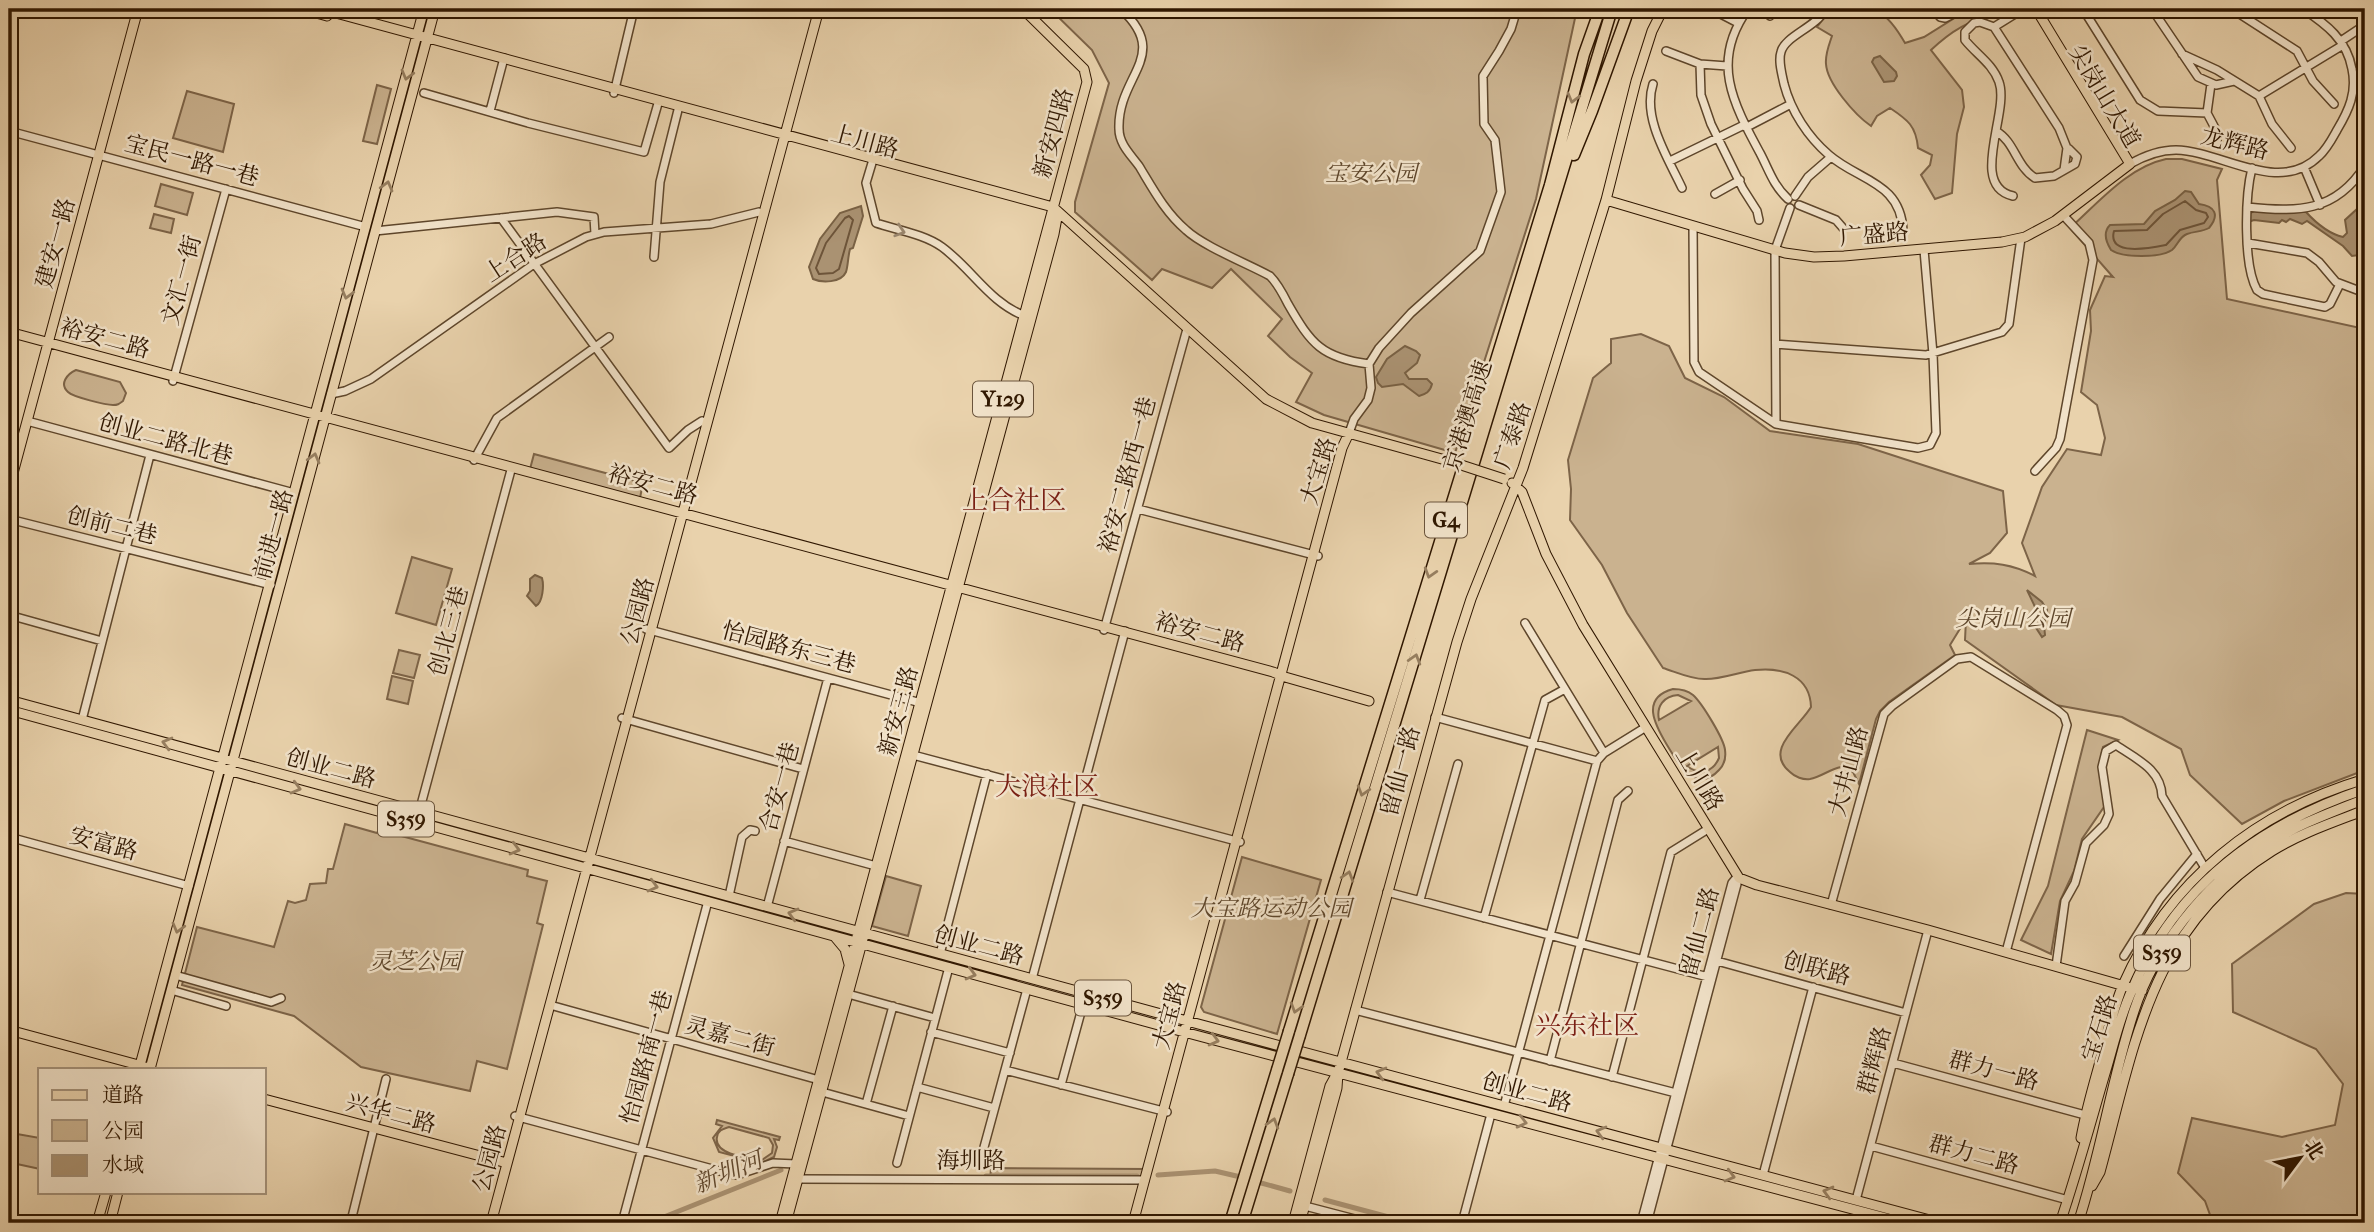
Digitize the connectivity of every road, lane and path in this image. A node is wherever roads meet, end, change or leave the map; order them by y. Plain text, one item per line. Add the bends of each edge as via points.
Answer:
1 (132, 9) edge
2 (138, 9) edge
3 (302, 9) edge
4 (321, 9) edge
5 (424, 9) edge
6 (435, 9) edge
7 (634, 9) edge
8 (814, 9) edge
9 (820, 9) edge
10 (1023, 9) edge
11 (1031, 9) edge
12 (1121, 9) edge
13 (1517, 9) edge
14 (1597, 9) edge
15 (1612, 9) edge
16 (1629, 9) edge
17 (1657, 9) edge
18 (1663, 9) edge
19 (1711, 9) edge
20 (1748, 9) edge
21 (1826, 9) edge
22 (1934, 9) edge
23 (1964, 9) edge
24 (2023, 9) edge
25 (2029, 9) edge
26 (2036, 9) edge
27 (2084, 9) edge
28 (2152, 9) edge
29 (2232, 9) edge
30 (2302, 9) edge
31 (1738, 23) junction
32 (2365, 25) edge
33 (1994, 27) junction
34 (422, 38) junction
35 (2342, 43) junction
36 (1666, 51) dead end
37 (2182, 54) junction
38 (503, 61) junction
39 (1700, 64) junction
40 (1727, 66) junction
41 (2306, 67) junction
42 (2234, 81) junction
43 (1653, 84) dead end
44 (2211, 84) junction
45 (615, 91) junction
46 (424, 93) dead end
47 (2259, 96) junction
48 (658, 102) junction
49 (1791, 104) junction
50 (2334, 104) dead end
51 (679, 108) junction
52 (490, 111) junction
53 (2207, 113) junction
54 (1745, 126) junction
55 (9, 131) edge
56 (1996, 131) junction
57 (782, 136) junction
58 (1717, 138) junction
59 (2217, 142) dead end
60 (2067, 148) junction
61 (2291, 148) dead end
62 (96, 154) junction
63 (1831, 157) junction
64 (872, 160) junction
65 (1670, 161) junction
66 (2128, 166) junction
67 (2365, 166) edge
68 (2304, 167) junction
69 (2252, 168) junction
70 (2064, 170) junction
71 (1740, 180) junction
72 (1682, 188) dead end
73 (226, 189) junction
74 (1558, 189) junction
75 (1716, 194) dead end
76 (2012, 196) dead end
77 (1791, 197) junction
78 (1603, 199) junction
79 (1799, 205) junction
80 (2320, 205) junction
81 (2247, 207) junction
82 (1790, 208) junction
83 (1055, 211) junction
84 (759, 212) junction
85 (2063, 215) junction
86 (745, 217) junction
87 (500, 218) junction
88 (1759, 220) dead end
89 (756, 224) junction
90 (1693, 226) junction
91 (1843, 228) dead end
92 (370, 229) junction
93 (656, 229) junction
94 (1903, 231) dead end
95 (594, 234) junction
96 (2021, 238) junction
97 (2248, 243) junction
98 (1775, 250) junction
99 (1924, 250) junction
100 (654, 257) dead end
101 (534, 264) junction
102 (2340, 284) junction
103 (2365, 293) edge
104 (1018, 313) junction
105 (1186, 331) junction
106 (9, 334) edge
107 (609, 337) dead end
108 (45, 344) junction
109 (1776, 344) junction
110 (595, 346) junction
111 (1933, 354) junction
112 (1370, 364) junction
113 (173, 378) junction
114 (331, 394) junction
115 (320, 417) junction
116 (27, 421) junction
117 (702, 421) junction
118 (1776, 424) junction
119 (1349, 433) junction
120 (150, 455) junction
121 (475, 458) junction
122 (9, 468) edge
123 (511, 470) junction
124 (2035, 471) dead end
125 (1515, 485) junction
126 (9, 488) edge
127 (299, 488) junction
128 (1138, 509) junction
129 (680, 514) junction
130 (9, 519) edge
131 (127, 548) junction
132 (1316, 556) junction
133 (271, 585) junction
134 (955, 588) junction
135 (9, 615) edge
136 (1525, 623) dead end
137 (1104, 628) junction
138 (649, 629) junction
139 (1124, 634) junction
140 (102, 641) junction
141 (1283, 677) junction
142 (828, 678) junction
143 (1565, 689) junction
144 (9, 700) edge
145 (1369, 701) dead end
146 (921, 703) junction
147 (9, 710) edge
148 (1435, 717) junction
149 (625, 719) junction
150 (82, 720) junction
151 (1646, 727) junction
152 (1531, 743) junction
153 (1604, 753) junction
154 (913, 755) junction
155 (1597, 761) junction
156 (227, 764) junction
157 (1458, 764) dead end
158 (803, 769) junction
159 (987, 774) junction
160 (2365, 779) edge
161 (2365, 789) edge
162 (1628, 791) dead end
163 (1081, 799) junction
164 (2365, 799) edge
165 (422, 801) junction
166 (409, 809) junction
167 (2365, 810) edge
168 (428, 814) junction
169 (1708, 828) junction
170 (755, 831) dead end
171 (9, 837) edge
172 (784, 841) junction
173 (1238, 841) junction
174 (205, 843) junction
175 (2197, 854) junction
176 (586, 862) junction
177 (876, 866) junction
178 (2205, 868) junction
179 (1737, 877) junction
180 (189, 886) junction
181 (1387, 892) junction
182 (729, 896) junction
183 (1420, 900) junction
184 (708, 901) junction
185 (1831, 905) junction
186 (767, 906) junction
187 (867, 914) junction
188 (1484, 918) junction
189 (835, 925) junction
190 (1928, 930) junction
191 (862, 932) junction
192 (1550, 935) junction
193 (833, 936) junction
194 (883, 938) junction
195 (859, 943) junction
196 (1580, 944) junction
197 (882, 949) junction
198 (2006, 952) junction
199 (940, 954) junction
200 (2124, 956) dead end
201 (1643, 961) junction
202 (1717, 961) junction
203 (853, 966) junction
204 (2056, 966) junction
205 (949, 967) junction
206 (175, 975) junction
207 (1710, 977) junction
208 (1032, 979) junction
209 (1813, 987) junction
210 (2132, 988) junction
211 (1027, 989) junction
212 (171, 990) junction
213 (848, 994) junction
214 (281, 998) dead end
215 (550, 1005) junction
216 (226, 1006) dead end
217 (893, 1006) junction
218 (1355, 1010) junction
219 (1081, 1012) dead end
220 (1906, 1013) junction
221 (935, 1018) junction
222 (1189, 1022) junction
223 (9, 1030) edge
224 (931, 1032) junction
225 (1186, 1032) junction
226 (1295, 1033) junction
227 (670, 1039) junction
228 (1010, 1052) junction
229 (1519, 1053) junction
230 (1550, 1061) junction
231 (1341, 1062) junction
232 (1893, 1063) junction
233 (146, 1068) edge
234 (1005, 1070) junction
235 (1338, 1073) junction
236 (1612, 1077) junction
237 (386, 1079) dead end
238 (818, 1080) junction
239 (1061, 1085) junction
240 (917, 1087) junction
241 (822, 1092) junction
242 (1672, 1092) dead end
243 (266, 1100) edge
244 (866, 1104) junction
245 (1504, 1106) junction
246 (995, 1108) junction
247 (1165, 1111) junction
248 (1493, 1115) junction
249 (2085, 1115) junction
250 (909, 1116) junction
251 (517, 1117) junction
252 (373, 1128) junction
253 (1871, 1146) junction
254 (640, 1150) junction
255 (1663, 1153) junction
256 (505, 1162) junction
257 (980, 1162) dead end
258 (897, 1163) dead end
259 (796, 1164) junction
260 (1763, 1175) junction
261 (798, 1179) junction
262 (1145, 1180) junction
263 (1248, 1185) junction
264 (105, 1194) edge
265 (117, 1194) edge
266 (2069, 1196) junction
267 (1856, 1200) junction
268 (2085, 1200) junction
269 (1305, 1206) junction
270 (352, 1217) junction
271 (2079, 1221) edge
272 (97, 1223) edge
273 (110, 1223) edge
274 (340, 1223) edge
275 (376, 1223) edge
276 (488, 1223) edge
277 (622, 1223) edge
278 (780, 1223) edge
279 (786, 1223) edge
280 (1135, 1223) edge
281 (1230, 1223) edge
282 (1242, 1223) edge
283 (1293, 1223) edge
284 (1300, 1223) edge
285 (1370, 1223) edge
286 (1465, 1223) edge
287 (1641, 1223) edge
288 (1647, 1223) edge
289 (1905, 1223) edge
290 (1941, 1223) edge
291 (2061, 1223) edge

1 - 62 main road, 建安一路
2 - 62 main road, 建安一路
3 - 34 main road, 上川路
4 - 34 main road, 上川路
5 - 34 main road, 前进一路
6 - 34 main road, 前进一路
7 - 45 street
8 - 57 main road, 公园路
9 - 57 main road, 公园路
10 - 83 main road, 新安四路 / Y129 via 1087,77
11 - 83 main road, 新安四路 / Y129 via 1088,65 1092,76
12 - 112 street via 1138,27 1144,46 1125,92 1118,129 1155,195 1187,231 1270,276 1302,329 1318,345 1343,361
13 - 112 street via 1483,76 1485,124 1495,140 1501,181 1500,198 1480,251 1411,313
14 -> 226 highway, 京港澳高速 / G4 via 1550,185
15 - 74 highway, 京港澳高速 / G4
16 - 74 highway
17 - 78 main road, 广泰路 via 1631,79
18 - 78 main road, 广泰路 via 1636,81
19 - 31 street
20 - 31 street
21 - 49 street via 1810,28 1786,42 1780,53
22 - 23 street via 1945,18
24 - 33 street
25 - 66 main road, 尖岗山大道
26 - 66 main road, 尖岗山大道
27 - 53 street via 2140,100 2158,111
28 - 37 street
29 - 41 street via 2297,51
30 - 35 street via 2324,23
31 - 40 street
32 - 35 street
33 - 56 street via 1974,23 1964,35 2000,83 2002,104
33 - 60 street
34 - 38 main road, 上川路
34 - 92 main road, 前进一路
35 - 41 street
35 - 68 street via 2353,72 2349,110 2326,149
36 - 39 street
37 - 42 street
37 - 44 street via 2198,77
38 - 45 main road, 上川路
38 - 52 street
39 - 40 street
39 - 58 street via 1701,95
40 - 54 street
41 - 47 street
41 - 50 street
42 - 44 street
42 - 47 street
43 - 65 street via 1652,115
44 - 53 street
45 - 48 main road, 上川路
46 - 52 street
47 - 61 street via 2272,124
48 - 51 main road, 上川路
48 - 52 street via 644,152
49 - 54 street
49 - 63 street via 1805,129
51 - 57 main road, 上川路
51 - 93 street via 660,182
53 - 59 street
54 - 58 street
54 - 77 street via 1772,180
55 - 62 street, 宝民一路一巷
56 - 70 street via 2035,178
56 - 76 street via 1991,168 1998,188
57 - 64 main road, 上川路
57 - 84 main road, 公园路
57 - 129 main road, 公园路
58 - 65 street
58 - 71 street
60 - 70 street
60 - 70 street via 2077,161
62 - 73 street, 宝民一路一巷
62 - 108 main road, 建安一路
63 - 77 street
63 - 94 street via 1883,189 1900,211
64 - 83 main road, 上川路
64 -> 104 street via 866,183 876,223 934,242 999,302
65 - 72 street
66 - 69 street, 龙辉路 via 2174,150
66 - 85 main road, 广盛路
67 - 80 street via 2351,185
68 - 69 street, 龙辉路 via 2276,173
68 - 80 street
69 - 81 street
71 - 75 street
71 - 88 street
73 - 92 street, 宝民一路一巷
73 - 113 street, 文汇一街
226 -> 74 highway, 京港澳高速 / G4
77 - 79 street via 1799,200
77 - 82 street
78 - 90 main road, 广盛路
78 - 125 main road, 广泰路
79 - 82 street
79 - 91 street via 1836,220
80 - 81 street via 2295,211
81 - 97 street
82 - 98 street
83 - 104 main road, 新安三路 / Y129
83 - 105 main road, 上川路
83 - 134 main road, 新安三路 via 1051,246
84 - 86 street, 上合路
84 - 89 main road, 公园路
85 - 96 main road, 广盛路
85 - 124 street via 2089,243 2093,260 2060,439
86 - 89 street
86 - 93 street, 上合路
87 - 92 street
87 - 95 street via 556,212 594,217
87 - 101 street
89 - 117 main road, 公园路
90 - 98 main road, 广盛路
90 - 118 street via 1695,368
92 - 114 main road, 前进一路
92 -> 115 main road, 前进一路
93 - 95 street, 上合路
93 - 100 street
95 - 101 street, 上合路
96 - 99 main road, 广盛路
96 - 111 street via 2006,329
97 - 102 street via 2307,253
97 - 102 street via 2254,286 2261,293 2325,307
98 - 99 main road, 广盛路 via 1834,257
98 - 109 street
99 - 111 street
101 - 110 street
101 - 114 street, 上合路 via 371,379
102 - 103 street
104 - 134 main road, 新安三路 / Y129
105 - 119 main road, 上川路 via 1266,399 1312,423
105 - 128 street, 裕安二路西一巷
106 - 108 main road, 裕安二路
107 - 110 street
108 - 113 main road, 裕安二路
108 - 116 main road, 建安一路
108 - 122 main road, 建安一路
109 - 111 street
109 - 118 street
110 - 117 street via 669,447
110 - 121 street via 497,418
111 - 118 street via 1936,433 1927,447
112 - 119 street via 1368,400
113 - 115 main road, 裕安二路
114 - 115 main road, 前进一路
115 - 121 main road, 裕安二路
115 - 127 main road, 前进一路
116 - 120 street, 创业二路北巷
116 - 126 main road, 建安一路
117 - 129 main road, 公园路
119 - 125 main road, 上川路, bridge
119 - 132 main road, 大宝路
120 - 127 street, 创业二路北巷
120 - 131 street
121 - 123 main road, 裕安二路
121 - 129 main road, 裕安二路
123 - 129 main road, 裕安二路
123 - 165 street, 创北三巷
125 - 148 main road, 留仙一路 via 1471,599
125 - 151 main road, 上川路 via 1564,591
127 - 133 main road, 前进一路
127 - 156 main road, 前进一路
128 - 132 street
128 - 137 street, 裕安二路西一巷
129 - 134 main road, 裕安二路
129 - 138 main road, 公园路
130 - 131 street, 创前二巷
131 - 133 street, 创前二巷
131 - 140 street
132 - 141 main road, 大宝路
133 - 156 main road, 前进一路
134 - 137 main road, 裕安二路
134 - 146 main road, 新安三路
134 - 154 main road, 新安三路
135 - 140 street
136 - 143 street
137 - 139 main road, 裕安二路
138 - 142 street, 怡园路东三巷
138 - 149 main road, 公园路
139 - 141 main road, 裕安二路
139 - 163 street
140 - 150 street
141 - 145 main road, 裕安二路
141 - 173 main road, 大宝路
142 - 146 street, 怡园路东三巷
142 - 158 street, 合安一巷
143 - 152 street via 1545,700
143 - 153 street
144 - 150 main road, 创业二路 / S359
146 - 177 main road, 新安三路
147 - 156 main road, 创业二路 / S359
148 - 152 street
148 - 181 main road, 留仙一路
149 - 158 street
149 - 176 main road, 公园路
156 -> 150 main road, 创业二路 / S359
151 - 153 street
151 - 169 main road, 上川路
152 - 155 street
152 - 188 street
153 - 155 street
154 - 159 street
154 - 187 main road, 新安三路
155 - 192 street
156 - 166 main road, 创业二路 / S359
156 - 174 main road, 前进一路
156 -> 176 main road, 创业二路 / S359
157 - 183 street
158 - 172 street, 合安一巷
159 - 163 street
159 - 199 street
160 - 178 main road via 2250,831
161 - 210 main road, 宝石路 / S359 via 2288,821 2224,863 2170,922
162 - 196 street via 1618,800
163 - 173 street
163 - 208 street
164 - 210 main road, 宝石路 / S359 via 2293,830 2230,870
165 - 166 street
165 - 168 street
166 - 168 main road, 创业二路 / S359
167 - 268 main road via 2298,837 2252,865 2217,894 2184,933 2147,1003 2100,1171
168 - 176 main road, 创业二路 / S359
169 - 179 main road, 上川路
169 - 201 street via 1671,852
170 - 182 street via 742,837
171 - 180 street, 安富路
172 - 177 street
172 - 186 street, 合安一巷
173 - 222 main road, 大宝路
174 - 180 main road, 前进一路
174 - 206 main road, 前进一路
175 - 178 street
175 - 200 street
175 - 204 street via 2162,796 2154,772 2116,745 2106,751 2102,767 2109,814 2086,843 2076,883 2065,901
176 - 182 main road, 创业二路 / S359
176 -> 184 main road, 创业二路 / S359
176 - 215 main road, 公园路
176 - 251 main road, 公园路
177 - 187 main road, 新安三路
178 - 210 main road via 2162,916 2137,957
179 - 185 main road
179 - 202 street, 留仙二路
179 - 207 street, 留仙二路
180 -> 233 main road, 前进一路
181 - 183 street
181 - 218 main road, 留仙一路
182 - 186 main road, 创业二路 / S359
183 - 188 street
184 - 193 main road, 创业二路 / S359
184 - 227 street, 怡园路南一巷
185 - 190 main road
185 - 198 street, 大井山路 via 1886,711 1961,657 1975,659 2061,713 2068,730
189 -> 186 main road, 创业二路 / S359
187 - 189 main road via 852,923
187 - 191 main road, 新安三路
187 - 194 main road
188 - 192 street
189 - 191 main road, 创业二路 / S359
190 - 198 main road
190 - 220 street, 群辉路
191 - 194 main road, 创业二路 / S359
191 - 195 main road, 新安三路
192 - 196 street
192 - 229 street
193 - 195 main road, 创业二路 / S359
193 - 203 main road
194 - 199 main road, 创业二路 / S359
195 - 197 main road, 创业二路 / S359
195 - 203 main road, 新安三路
196 - 201 street
196 - 230 street
197 - 203 main road via 867,953
197 - 205 main road, 创业二路 / S359
198 - 204 main road
199 - 208 main road, 创业二路 / S359
201 - 207 street
201 - 236 street
202 - 207 street, 留仙二路
202 - 209 street, 创联路
203 - 213 main road, 新安三路
203 - 238 main road, 新安三路
204 - 210 main road
205 -> 211 main road, 创业二路 / S359
205 - 221 street
206 - 212 main road, 前进一路
206 - 214 street via 271,1002
207 - 255 street, 留仙二路
208 - 222 main road, 创业二路 / S359
209 - 220 street, 创联路
209 - 260 street
210 - 249 main road via 2115,1004
210 - 266 main road, 宝石路 / S359
210 - 268 main road, 宝石路 / S359 via 2134,1011
211 - 225 main road, 创业二路 / S359
211 - 228 street
212 - 216 street
212 - 233 main road, 前进一路
213 - 217 street
213 - 241 main road, 新安三路
215 - 227 street, 灵嘉二街
215 - 251 main road, 公园路
217 - 221 street
217 - 244 street
218 - 229 street
218 - 231 main road, 留仙一路
219 - 239 street
220 - 232 street, 群辉路
221 - 224 street
222 - 225 main road, 大宝路
222 - 231 main road, 创业二路 / S359
223 - 233 main road
224 - 228 street
224 - 240 street
225 -> 235 main road, 创业二路 / S359
225 - 247 main road, 大宝路
226 - 263 highway, G4, bridge
227 - 238 street, 灵嘉二街
227 - 254 street, 怡园路南一巷
228 - 234 street
229 - 230 street
229 - 245 street
230 - 236 street
231 - 235 main road, 留仙一路
245 -> 231 main road, 创业二路 / S359
232 - 249 street, 群力一路
232 - 253 street, 群辉路
234 - 239 street
234 - 246 street
235 - 248 main road, 创业二路 / S359
235 - 269 main road, 留仙一路
235 - 283 main road, 留仙一路 via 1330,1086
236 - 242 street
237 - 252 street
238 - 259 main road, 新安三路
239 - 247 street
240 - 246 street
240 - 250 street
241 - 244 street
241 - 261 main road, 新安三路
243 - 252 main road, 兴华二路
244 - 250 street
255 -> 245 main road, 创业二路 / S359
246 - 257 street
247 - 262 main road, 大宝路
247 - 280 main road, 大宝路
248 -> 255 main road, 创业二路 / S359
248 - 286 street
249 - 266 main road
250 - 258 street
251 - 254 street
251 - 256 main road, 公园路
252 - 256 main road, 兴华二路
252 - 270 street
253 - 266 street, 群力二路
253 - 267 street, 群辉路
254 - 259 street via 737,1175 773,1163
254 - 277 street, 怡园路南一巷
255 - 260 main road, 创业二路 / S359
255 - 287 street, 留仙二路
255 - 288 street, 留仙二路
255 -> 289 main road, 创业二路 / S359
256 - 276 main road, 公园路
259 - 278 main road, 新安三路
267 -> 260 main road, 创业二路 / S359
261 - 262 street, 海圳路
261 - 279 main road, 新安三路
262 - 280 main road, 大宝路
263 - 281 highway, G4
263 - 282 highway, G4
264 - 272 main road
265 - 273 main road
266 - 291 main road, 宝石路 / S359
267 - 290 main road, 创业二路 / S359
268 - 271 main road, 宝石路 / S359
269 - 284 main road, 留仙一路
269 - 285 street
270 - 274 street
270 - 275 street

